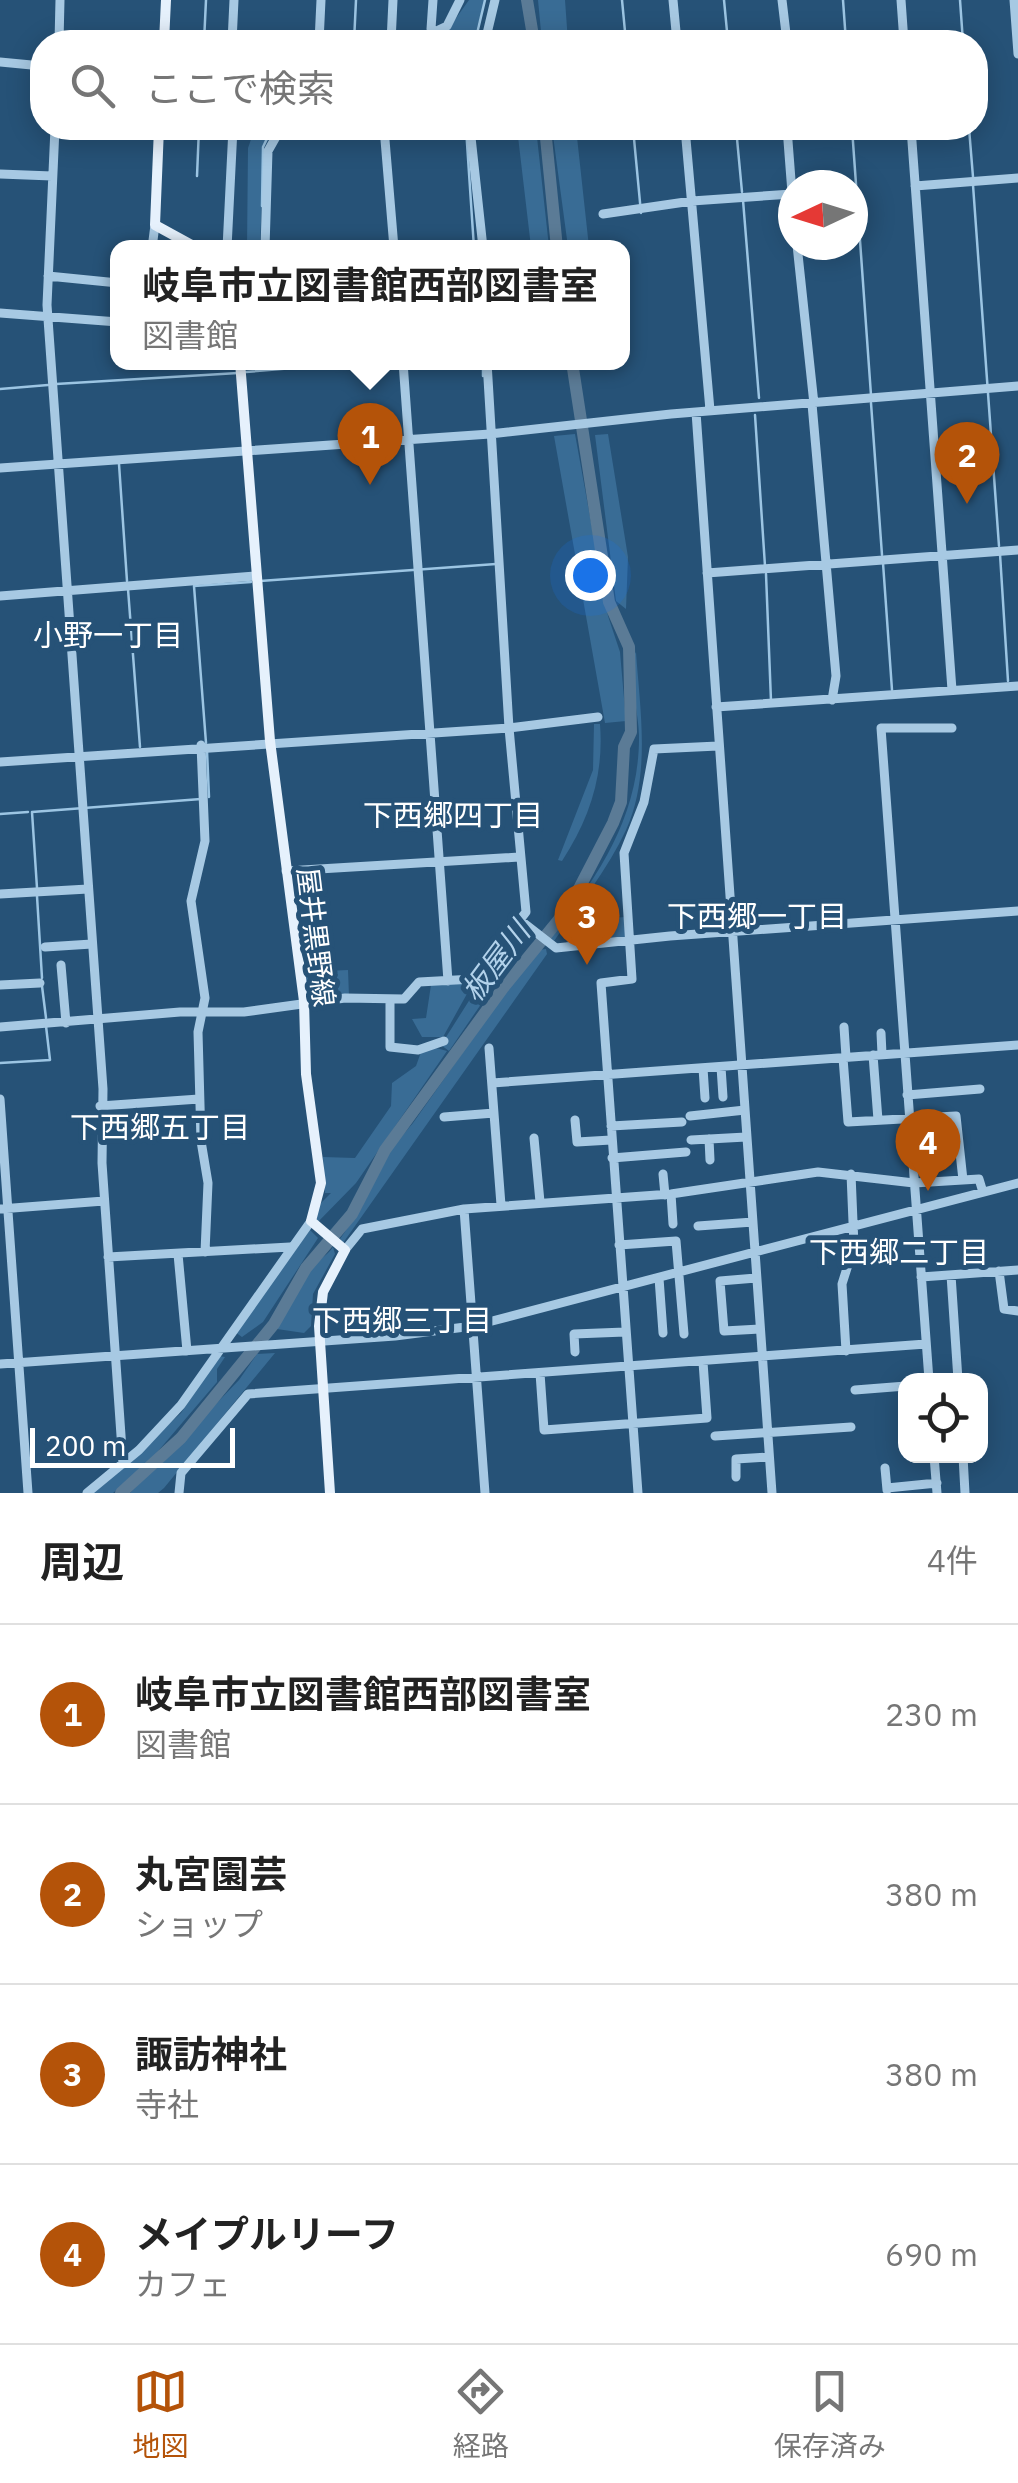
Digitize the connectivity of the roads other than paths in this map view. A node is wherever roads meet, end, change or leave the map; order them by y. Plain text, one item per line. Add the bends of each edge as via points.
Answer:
1 (60, 0) edge
2 (166, 0) edge
3 (234, 0) edge
4 (321, 0) edge
5 (392, 0) edge
6 (433, 0) edge
7 (460, 0) edge
8 (495, 0) edge
9 (673, 0) edge
10 (782, 0) edge
11 (901, 0) edge
12 (1014, 0) edge
13 (431, 29) dead end
14 (59, 30) edge
15 (165, 30) edge
16 (233, 30) edge
17 (320, 30) edge
18 (392, 30) edge
19 (438, 30) edge
20 (488, 30) edge
21 (676, 30) edge
22 (785, 30) edge
23 (903, 30) edge
24 (1017, 43) edge
25 (1018, 54) edge
26 (0, 62) edge
27 (30, 65) edge
28 (54, 140) edge
29 (159, 140) edge
30 (232, 140) edge
31 (274, 140) edge
32 (385, 140) edge
33 (471, 140) edge
34 (686, 140) edge
35 (788, 140) edge
36 (912, 140) edge
37 (790, 170) edge
38 (0, 174) edge
39 (52, 176) junction
40 (1018, 178) edge
41 (915, 186) junction
42 (778, 195) edge
43 (692, 201) junction
44 (604, 214) dead end
45 (154, 225) junction
46 (153, 240) edge
47 (181, 240) edge
48 (227, 240) edge
49 (264, 240) edge
50 (393, 240) edge
51 (481, 240) edge
52 (799, 260) edge
53 (48, 276) junction
54 (110, 281) edge
55 (0, 313) edge
56 (48, 314) junction
57 (110, 321) edge
58 (241, 370) edge
59 (403, 370) edge
60 (487, 370) edge
61 (1018, 386) edge
62 (930, 394) junction
63 (813, 404) junction
64 (710, 410) junction
65 (696, 412) junction
66 (490, 434) junction
67 (409, 439) junction
68 (248, 450) junction
69 (59, 464) junction
70 (0, 468) edge
71 (1018, 550) edge
72 (940, 554) junction
73 (824, 564) junction
74 (708, 573) junction
75 (255, 576) junction
76 (67, 590) junction
77 (0, 596) edge
78 (1018, 686) edge
79 (952, 690) junction
80 (832, 700) junction
81 (716, 708) junction
82 (598, 718) dead end
83 (509, 728) junction
84 (952, 728) dead end
85 (430, 731) junction
86 (270, 741) junction
87 (202, 745) junction
88 (718, 746) junction
89 (80, 756) junction
90 (0, 762) edge
91 (520, 856) junction
92 (438, 862) junction
93 (286, 871) junction
94 (88, 889) junction
95 (0, 894) edge
96 (1018, 911) edge
97 (895, 919) junction
98 (523, 921) junction
99 (730, 931) junction
100 (630, 940) junction
101 (92, 944) junction
102 (45, 947) dead end
103 (61, 965) dead end
104 (448, 981) junction
105 (40, 983) dead end
106 (0, 985) edge
107 (390, 1000) junction
108 (304, 1001) junction
109 (205, 1011) junction
110 (98, 1021) junction
111 (66, 1023) junction
112 (0, 1028) edge
113 (844, 1028) dead end
114 (882, 1033) dead end
115 (444, 1041) dead end
116 (1018, 1045) edge
117 (489, 1048) dead end
118 (904, 1052) junction
119 (878, 1055) junction
120 (844, 1058) junction
121 (741, 1065) junction
122 (721, 1067) junction
123 (703, 1068) junction
124 (606, 1074) junction
125 (492, 1083) junction
126 (980, 1089) dead end
127 (907, 1095) junction
128 (723, 1097) dead end
129 (705, 1098) dead end
130 (0, 1099) edge
131 (199, 1099) junction
132 (100, 1106) junction
133 (745, 1110) junction
134 (494, 1113) junction
135 (444, 1117) dead end
136 (909, 1118) junction
137 (575, 1120) dead end
138 (878, 1120) junction
139 (611, 1126) junction
140 (746, 1137) junction
141 (534, 1138) dead end
142 (709, 1139) junction
143 (611, 1140) junction
144 (691, 1140) dead end
145 (686, 1152) dead end
146 (612, 1158) junction
147 (710, 1160) dead end
148 (663, 1174) dead end
149 (851, 1174) junction
150 (963, 1180) junction
151 (748, 1183) junction
152 (914, 1183) junction
153 (1018, 1183) edge
154 (982, 1190) junction
155 (668, 1194) junction
156 (615, 1198) junction
157 (104, 1201) junction
158 (540, 1202) junction
159 (501, 1205) junction
160 (916, 1207) junction
161 (4, 1208) edge
162 (464, 1209) junction
163 (753, 1222) junction
164 (312, 1223) junction
165 (673, 1224) dead end
166 (850, 1225) junction
167 (698, 1226) dead end
168 (619, 1245) junction
169 (290, 1248) junction
170 (344, 1249) junction
171 (754, 1251) junction
172 (205, 1252) junction
173 (178, 1254) junction
174 (108, 1257) junction
175 (1018, 1270) edge
176 (999, 1271) junction
177 (680, 1272) junction
178 (951, 1275) junction
179 (659, 1278) junction
180 (756, 1278) junction
181 (921, 1278) junction
182 (622, 1288) junction
183 (1018, 1311) edge
184 (473, 1326) junction
185 (760, 1328) junction
186 (626, 1332) junction
187 (663, 1333) dead end
188 (684, 1334) dead end
189 (320, 1341) junction
190 (926, 1344) junction
191 (221, 1348) junction
192 (187, 1351) junction
193 (846, 1351) junction
194 (575, 1352) dead end
195 (115, 1356) junction
196 (763, 1357) junction
197 (704, 1362) junction
198 (18, 1363) junction
199 (0, 1364) edge
200 (628, 1367) junction
201 (540, 1372) junction
202 (928, 1373) edge
203 (958, 1373) edge
204 (478, 1378) junction
205 (898, 1387) edge
206 (322, 1390) junction
207 (854, 1390) dead end
208 (633, 1424) junction
209 (851, 1426) dead end
210 (768, 1434) junction
211 (715, 1436) dead end
212 (770, 1457) junction
213 (935, 1463) edge
214 (964, 1463) edge
215 (123, 1464) junction
216 (885, 1468) dead end
217 (736, 1477) dead end
218 (937, 1488) edge
219 (887, 1490) edge
220 (28, 1493) edge
221 (86, 1493) edge
222 (179, 1493) edge
223 (330, 1493) edge
224 (485, 1493) edge
225 (638, 1493) edge
226 (772, 1493) edge
227 (966, 1493) edge

1 - 14 street
2 - 15 main road
3 - 16 street
4 - 17 street
5 - 18 street
6 - 13 street
7 - 19 street
8 - 20 street
9 - 21 street
10 - 22 street
11 - 23 street
12 - 24 street
24 - 25 street
26 - 27 street
28 - 39 street
29 - 45 main road
30 - 48 street
31 - 49 street via 268,151
32 - 50 street
33 - 51 street
34 - 43 street
35 - 37 street
36 - 41 street
38 - 39 street
39 - 53 street
40 - 41 street
41 - 62 street
42 - 43 street
43 - 44 street
43 - 64 street
45 - 46 street
45 - 47 main road
52 - 63 street
53 - 54 street
53 - 56 street
55 - 56 street
56 - 57 street
56 - 69 street
58 - 68 main road, 屋井黒野線
59 - 67 street
60 - 66 street
61 - 62 street
62 - 63 street
62 - 72 street
63 - 64 street
63 - 73 street
64 - 65 street
65 - 66 street
65 - 74 street
66 - 67 street
66 - 83 street
67 - 68 street
67 - 85 street
68 - 69 street
68 - 75 main road, 屋井黒野線
69 - 70 street
69 - 76 street
71 - 72 street
72 - 73 street
72 - 79 street
73 - 74 street
73 - 80 street via 836,676
74 - 81 street
75 - 76 street
75 - 86 main road, 屋井黒野線
76 - 77 street
76 - 89 street
78 - 79 street
79 - 80 street
80 - 81 street
81 - 88 street
82 - 83 street
83 - 85 street
83 - 91 street
84 - 97 street via 881,728
85 - 86 street
85 - 92 street
86 - 87 street
86 - 93 main road, 屋井黒野線
87 - 89 street
87 - 109 street via 206,820 191,901
88 - 99 street
88 - 100 street via 654,749 644,802 624,853
89 - 90 street
89 - 94 street
91 - 92 street
91 - 98 street
92 - 93 street
92 - 104 street
93 - 108 main road, 屋井黒野線
94 - 95 street
94 - 101 street
96 - 97 street
97 - 99 street
97 - 118 street
98 - 100 street via 556,948
98 - 104 street via 474,979
99 - 100 street
99 - 121 street
100 - 124 street via 632,979 601,982
101 - 102 street
101 - 110 street
103 - 111 street
104 - 107 street via 419,982 404,999
105 - 106 street
107 - 108 street
107 - 115 street via 390,1047 418,1050
108 - 109 street
108 - 164 main road, 屋井黒野線 via 321,1183
109 - 110 street
109 - 131 street via 198,1032
110 - 111 street
110 - 132 street
111 - 112 street
113 - 120 street
114 - 119 street
116 - 118 street
117 - 125 street
118 - 119 street
118 - 127 street
119 - 120 street
119 - 138 street
120 - 121 street
120 - 138 street via 848,1122
121 - 122 street
121 - 133 street
122 - 123 street
122 - 128 street
123 - 124 street
123 - 129 street
124 - 125 street
124 - 139 street
125 - 134 street
126 - 127 street
127 - 136 street
130 - 161 street
131 - 132 street
131 - 172 street via 208,1184
132 - 157 street
133 - 139 street
133 - 140 street
134 - 135 street
134 - 159 street
136 - 138 street
136 - 150 street via 958,1118
136 - 152 street
137 - 143 street via 577,1142
139 - 143 street
140 - 142 street
140 - 151 street
141 - 158 street
142 - 144 street
142 - 147 street
143 - 146 street
145 - 146 street
146 - 156 street
148 - 155 street
149 - 151 street
149 - 152 street
149 - 166 street
150 - 152 street
150 - 154 street via 978,1179
151 - 155 street
151 - 163 street
152 - 160 street
153 - 154 street
154 - 160 street
155 - 156 street
155 - 165 street
156 - 158 street
156 - 168 street
157 - 161 street
157 - 174 street
158 - 159 street
159 - 162 street
160 - 166 street
160 - 181 street
161 - 198 street
162 - 170 street via 362,1229
162 - 184 street
163 - 167 street
163 - 171 street
164 - 169 street
164 - 170 main road
166 - 171 street
166 - 193 street via 854,1246 842,1284
168 - 177 street via 676,1241
168 - 182 street
169 - 172 street
169 - 191 street
170 - 189 main road via 323,1292
171 - 177 street
171 - 180 street
172 - 173 street
173 - 174 street
173 - 192 street
174 - 195 street
175 - 176 street
176 - 178 street
176 - 183 street via 1004,1310
177 - 179 street
177 - 188 street
178 - 181 street
178 - 203 street
179 - 182 street
179 - 187 street
180 - 185 street
180 - 185 street via 720,1281 724,1331
181 - 190 street
182 - 184 street
182 - 186 street
184 - 189 street
184 - 204 street
185 - 196 street
186 - 194 street via 574,1334
186 - 200 street
189 - 191 street
189 - 206 main road
190 - 193 street
190 - 202 street
191 - 192 street
191 - 215 street via 181,1405
192 - 195 street
193 - 196 street
195 - 198 street
195 - 215 street
196 - 197 street
196 - 210 street
197 - 200 street
197 - 208 street via 707,1418
198 - 199 street
198 - 220 street
200 - 201 street
200 - 208 street
201 - 204 street
201 - 208 street via 544,1430
204 - 206 street
204 - 224 street
205 - 207 street
206 - 222 street via 248,1394 237,1401 182,1473
206 - 223 main road
208 - 225 street
209 - 210 street
210 - 211 street
210 - 212 street
212 - 217 street via 736,1459
212 - 226 street
213 - 218 street
214 - 227 street
215 - 221 street
216 - 219 street
218 - 219 street

